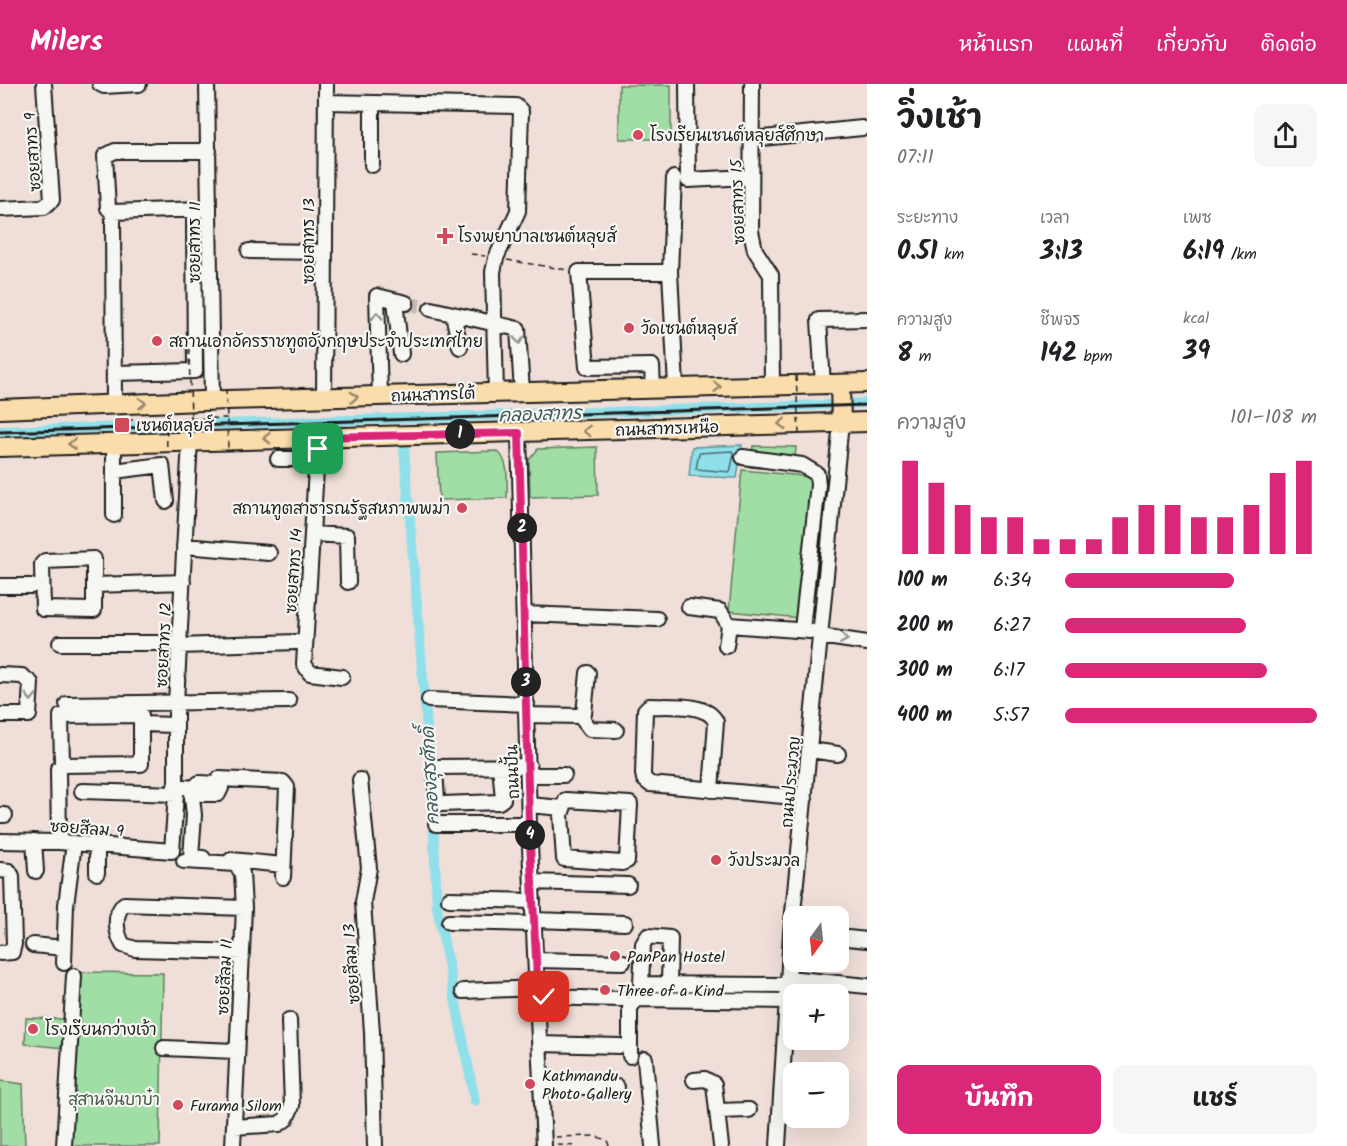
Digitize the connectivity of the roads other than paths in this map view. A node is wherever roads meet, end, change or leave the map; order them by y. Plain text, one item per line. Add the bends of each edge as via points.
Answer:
1 (44, 84) edge
2 (100, 84) edge
3 (139, 84) edge
4 (207, 84) edge
5 (326, 84) edge
6 (687, 84) edge
7 (752, 84) edge
8 (326, 102) junction
9 (372, 104) junction
10 (862, 128) dead end
11 (752, 139) junction
12 (209, 151) junction
13 (372, 165) dead end
14 (750, 177) junction
15 (674, 178) dead end
16 (0, 209) edge
17 (210, 211) junction
18 (112, 215) junction
19 (194, 215) junction
20 (249, 251) dead end
21 (325, 252) junction
22 (669, 272) junction
23 (431, 309) tunnel mouth
24 (453, 314) junction
25 (867, 319) edge
26 (493, 323) junction
27 (460, 347) dead end
28 (401, 354) dead end
29 (114, 373) junction
30 (867, 383) edge
31 (772, 386) junction
32 (676, 387) junction
33 (834, 387) junction
34 (653, 388) junction
35 (522, 392) junction
36 (496, 393) junction
37 (380, 396) junction
38 (324, 398) junction
39 (212, 401) junction
40 (114, 404) junction
41 (0, 409) edge
42 (841, 419) junction
43 (867, 422) edge
44 (519, 433) junction
45 (312, 437) junction
46 (190, 440) junction
47 (114, 443) junction
48 (0, 447) edge
49 (743, 458) dead end
50 (278, 459) dead end
51 (189, 464) junction
52 (162, 465) junction
53 (114, 471) junction
54 (836, 480) junction
55 (818, 485) junction
56 (166, 501) dead end
57 (114, 515) dead end
58 (312, 534) junction
59 (184, 546) junction
60 (269, 553) dead end
61 (183, 582) junction
62 (348, 582) dead end
63 (95, 585) junction
64 (0, 586) edge
65 (32, 586) dead end
66 (689, 607) dead end
67 (524, 614) junction
68 (657, 619) dead end
69 (729, 625) junction
70 (802, 629) junction
71 (820, 634) junction
72 (296, 642) dead end
73 (60, 643) dead end
74 (867, 643) edge
75 (179, 644) junction
76 (726, 646) dead end
77 (588, 673) dead end
78 (0, 675) edge
79 (342, 677) dead end
80 (429, 700) dead end
81 (289, 701) dead end
82 (176, 703) junction
83 (67, 704) dead end
84 (526, 709) junction
85 (0, 716) edge
86 (580, 716) junction
87 (141, 724) junction
88 (176, 725) junction
89 (616, 730) dead end
90 (810, 750) junction
91 (838, 754) dead end
92 (500, 766) junction
93 (58, 770) dead end
94 (529, 770) junction
95 (564, 775) dead end
96 (360, 780) dead end
97 (193, 788) junction
98 (176, 790) junction
99 (711, 790) junction
100 (82, 791) dead end
101 (805, 798) junction
102 (530, 805) junction
103 (562, 808) junction
104 (436, 824) dead end
105 (529, 824) junction
106 (0, 841) edge
107 (34, 841) junction
108 (59, 842) junction
109 (74, 843) junction
110 (97, 846) junction
111 (172, 851) joint
112 (184, 861) dead end
113 (0, 870) edge
114 (36, 872) dead end
115 (97, 873) dead end
116 (532, 882) junction
117 (628, 885) dead end
118 (449, 899) dead end
119 (533, 901) junction
120 (795, 906) edge
121 (244, 908) junction
122 (449, 922) dead end
123 (534, 922) junction
124 (625, 922) dead end
125 (849, 938) edge
126 (867, 940) edge
127 (33, 945) dead end
128 (64, 948) junction
129 (242, 952) junction
130 (0, 953) edge
131 (536, 960) junction
132 (623, 962) dead end
133 (64, 963) dead end
134 (789, 972) edge
135 (74, 976) dead end
136 (788, 982) junction
137 (669, 984) dead end
138 (867, 986) edge
139 (463, 991) dead end
140 (538, 992) junction
141 (621, 999) dead end
142 (783, 1001) edge
143 (290, 1020) dead end
144 (540, 1044) junction
145 (164, 1048) dead end
146 (783, 1050) edge
147 (236, 1051) junction
148 (645, 1059) dead end
149 (694, 1080) dead end
150 (542, 1087) junction
151 (617, 1088) dead end
152 (749, 1110) dead end
153 (718, 1111) junction
154 (234, 1126) junction
155 (64, 1146) edge
156 (233, 1146) edge
157 (375, 1146) edge
158 (548, 1146) edge
159 (653, 1146) edge
160 (721, 1146) edge
161 (778, 1146) edge

1 - 16 street, ซอยสาทร 9 via 52,200 44,207
2 - 3 street
4 - 12 street, ซอยสาทร 11
5 - 8 street, ซอยสาทร 13
6 - 14 street via 688,180
7 - 11 street, ซอยสาทร 15
8 - 9 street
8 - 21 street, ซอยสาทร 13
9 - 13 street
9 - 26 street via 516,106 521,111 525,160 518,211 493,272
10 - 11 street
11 - 14 street, ซอยสาทร 15
12 - 17 street, ซอยสาทร 11
12 - 18 street via 109,153 105,156 108,208
14 - 31 street, ซอยสาทร 15 via 754,250 771,275
15 - 22 street
17 - 18 street
17 - 19 street
17 - 39 street, ซอยสาทร 11
18 - 19 street
18 - 29 street
19 - 29 street via 195,371
20 - 21 street
21 - 38 street, ซอยสาทร 13
22 - 32 street
22 - 34 street via 579,272 586,367 652,366
23 - 24 street
24 - 26 street
24 - 27 street
25 - 33 street via 819,320
26 -> 35 street via 518,329
26 - 36 street
37 -> 28 street via 377,296 401,302
29 - 40 street
30 - 33 main road, ถนนสาทรใต้
32 -> 31 main road, ถนนสาทรใต้
31 - 33 main road, ถนนสาทรใต้
32 - 34 main road, ถนนสาทรใต้
33 - 42 main road
34 - 35 main road, ถนนสาทรใต้
35 - 36 main road, ถนนสาทรใต้
36 - 37 main road, ถนนสาทรใต้
38 -> 37 main road, ถนนสาทรใต้
38 - 39 main road, ถนนสาทรใต้
40 -> 39 main road, ถนนสาทรใต้
40 - 41 main road, ถนนสาทรใต้
42 - 43 main road, ถนนสาทรเหนือ
42 -> 44 main road, ถนนสาทรเหนือ
42 - 54 street, ถนนประมวญ
44 - 45 main road, ถนนสาทรเหนือ
44 - 67 street, ถนนปั้น
45 -> 46 main road, ถนนสาทรเหนือ
45 - 50 street via 303,459
45 - 58 street, ซอยสาทร 14
46 - 47 main road, ถนนสาทรเหนือ
46 - 51 street, ซอยสาทร 12
47 -> 48 main road, ถนนสาทรเหนือ
47 - 53 street
49 - 55 street via 802,465 816,474
51 - 52 street
51 - 59 street, ซอยสาทร 12
52 - 53 street
52 - 56 street
53 - 57 street
54 - 55 street
54 - 71 street, ถนนประมวญ
55 - 70 street
58 - 62 street via 347,536
58 - 79 street, ซอยสาทร 14 via 304,664 310,673
59 - 60 street
59 - 61 street, ซอยสาทร 12
61 - 63 street
61 - 75 street, ซอยสาทร 12
63 - 63 street via 94,559 45,561 43,609 93,611
64 - 65 street
66 - 69 street via 720,611
67 - 68 street
67 - 84 street, ถนนปั้น
69 - 70 street
69 - 76 street
70 - 71 street
71 -> 74 street
71 - 90 street, ถนนประมวญ
72 - 75 street
73 - 75 street
75 - 82 street, ซอยสาทร 12
77 - 86 street via 584,714
78 -> 85 street via 22,676 31,683 29,715
80 - 84 street
81 - 82 street
82 - 83 street
82 - 88 street, ซอยสาทร 12
84 - 86 street
84 - 94 street, ถนนปั้น
86 - 89 street via 590,729
87 - 87 street via 141,764 62,765 61,716 141,715
87 - 88 street
88 - 98 street, ซอยสาทร 12
90 - 91 street
90 - 101 street, ถนนประมวญ
92 - 92 street via 437,767 437,800 441,804 503,800
92 - 94 street
93 - 108 street
94 - 95 street
94 - 102 street, ถนนปั้น
96 - 157 street, ซอยสีลม 13 via 369,868 363,902
97 - 97 street via 199,783 224,787 219,779 282,782 287,787 283,871 191,856
97 - 98 street
98 - 100 street
98 - 111 street, ซอยสาทร 12
99 - 99 street via 716,722 713,715 705,710 649,706 645,710 644,779 650,784
99 - 101 street
101 - 120 street, ถนนประมวญ
102 - 103 street
102 - 105 street, ถนนปั้น
103 - 103 street via 564,859 627,861 630,804 566,800
104 - 105 street
105 - 116 street, ถนนปั้น
106 - 107 street, ซอยสีลม 9
107 - 108 street, ซอยสีลม 9
107 - 114 street
108 - 109 street, ซอยสีลม 9
109 - 110 street, ซอยสีลม 9
109 - 128 street
110 - 111 street, ซอยสีลม 9
110 - 115 street
112 - 121 street, ซอยสีลม 11 via 240,867
113 - 130 street via 9,871 12,876 14,944 12,952
116 - 117 street
116 - 119 street, ถนนปั้น
118 - 119 street
119 - 123 street, ถนนปั้น
121 - 129 street, ซอยสีลม 11
121 - 129 street via 124,904 117,916 118,936 123,945 135,949
122 - 123 street
123 - 124 street
123 - 131 street, ถนนปั้น
125 - 126 street
127 - 128 street
128 - 133 street
129 - 147 street, ซอยสีลม 11
131 - 132 street
131 - 140 street, ถนนปั้น
134 - 136 street, ถนนประมวญ
135 - 155 street
136 - 137 street
136 - 138 street
139 - 140 street
140 - 141 street
140 - 144 street, ถนนปั้น
142 - 144 street via 636,999 630,1008 625,1051
143 - 154 street via 292,1106 286,1119 279,1124
144 - 150 street, ถนนปั้น
145 - 147 street
146 - 161 street, ถนนประมวญ
147 - 154 street, ซอยสีลม 11
148 - 159 street
149 - 153 street via 705,1079 714,1084
150 - 151 street
150 - 158 street, ถนนปั้น
152 - 153 street
153 - 160 street
154 - 156 street, ซอยสีลม 11

